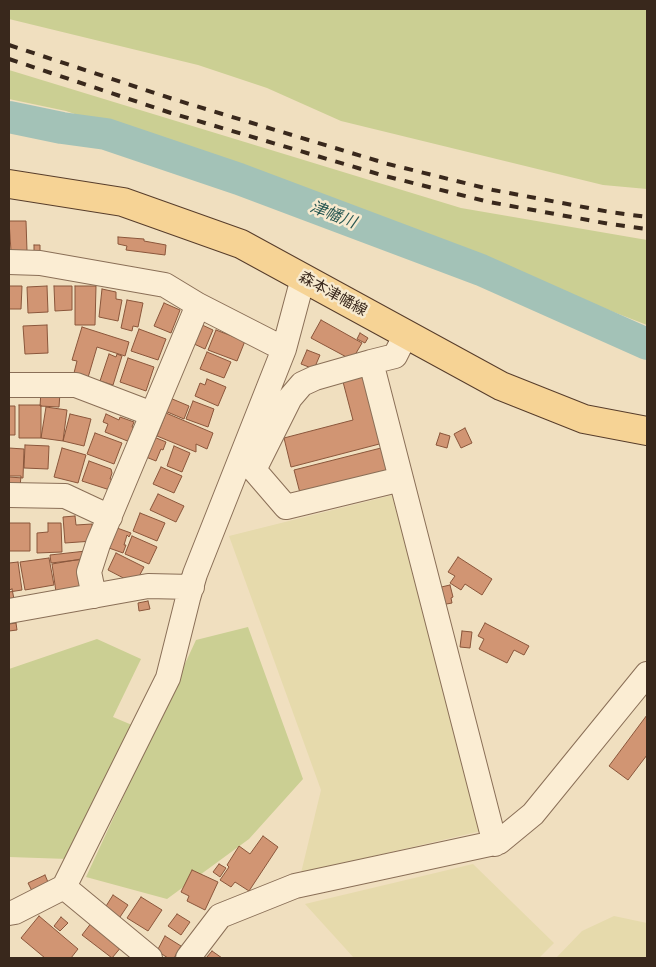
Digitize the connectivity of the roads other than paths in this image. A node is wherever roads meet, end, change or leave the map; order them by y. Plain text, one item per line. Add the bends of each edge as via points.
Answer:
1 (9, 184) edge
2 (9, 262) edge
3 (303, 278) junction
4 (198, 305) junction
5 (406, 334) junction
6 (284, 350) junction
7 (371, 362) junction
8 (9, 384) edge
9 (152, 414) junction
10 (647, 431) edge
11 (248, 463) junction
12 (389, 482) dead end
13 (9, 495) edge
14 (110, 517) junction
15 (192, 586) junction
16 (94, 596) junction
17 (9, 611) edge
18 (647, 674) edge
19 (495, 844) junction
20 (64, 888) junction
21 (9, 913) edge
22 (150, 958) edge
23 (188, 958) edge

1 - 3 main road, 森本津幡線 via 123,202 241,244
2 - 4 street via 40,263 165,285
3 - 5 main road, 森本津幡線
3 - 6 street
4 - 6 street
4 - 9 street
5 - 7 street via 395,356
5 - 10 main road, 森本津幡線 via 510,390 584,419
6 - 11 street
7 - 11 street via 302,384
7 - 19 street
8 - 9 street via 76,385
9 - 14 street
11 - 12 street via 286,507
11 - 15 street
13 - 14 street via 65,496
14 - 16 street via 89,572
15 - 16 street via 148,586
15 - 20 street via 168,678
16 - 17 street
18 - 19 street via 534,814
19 - 23 street via 295,886 220,916
20 - 21 street
20 - 22 street

